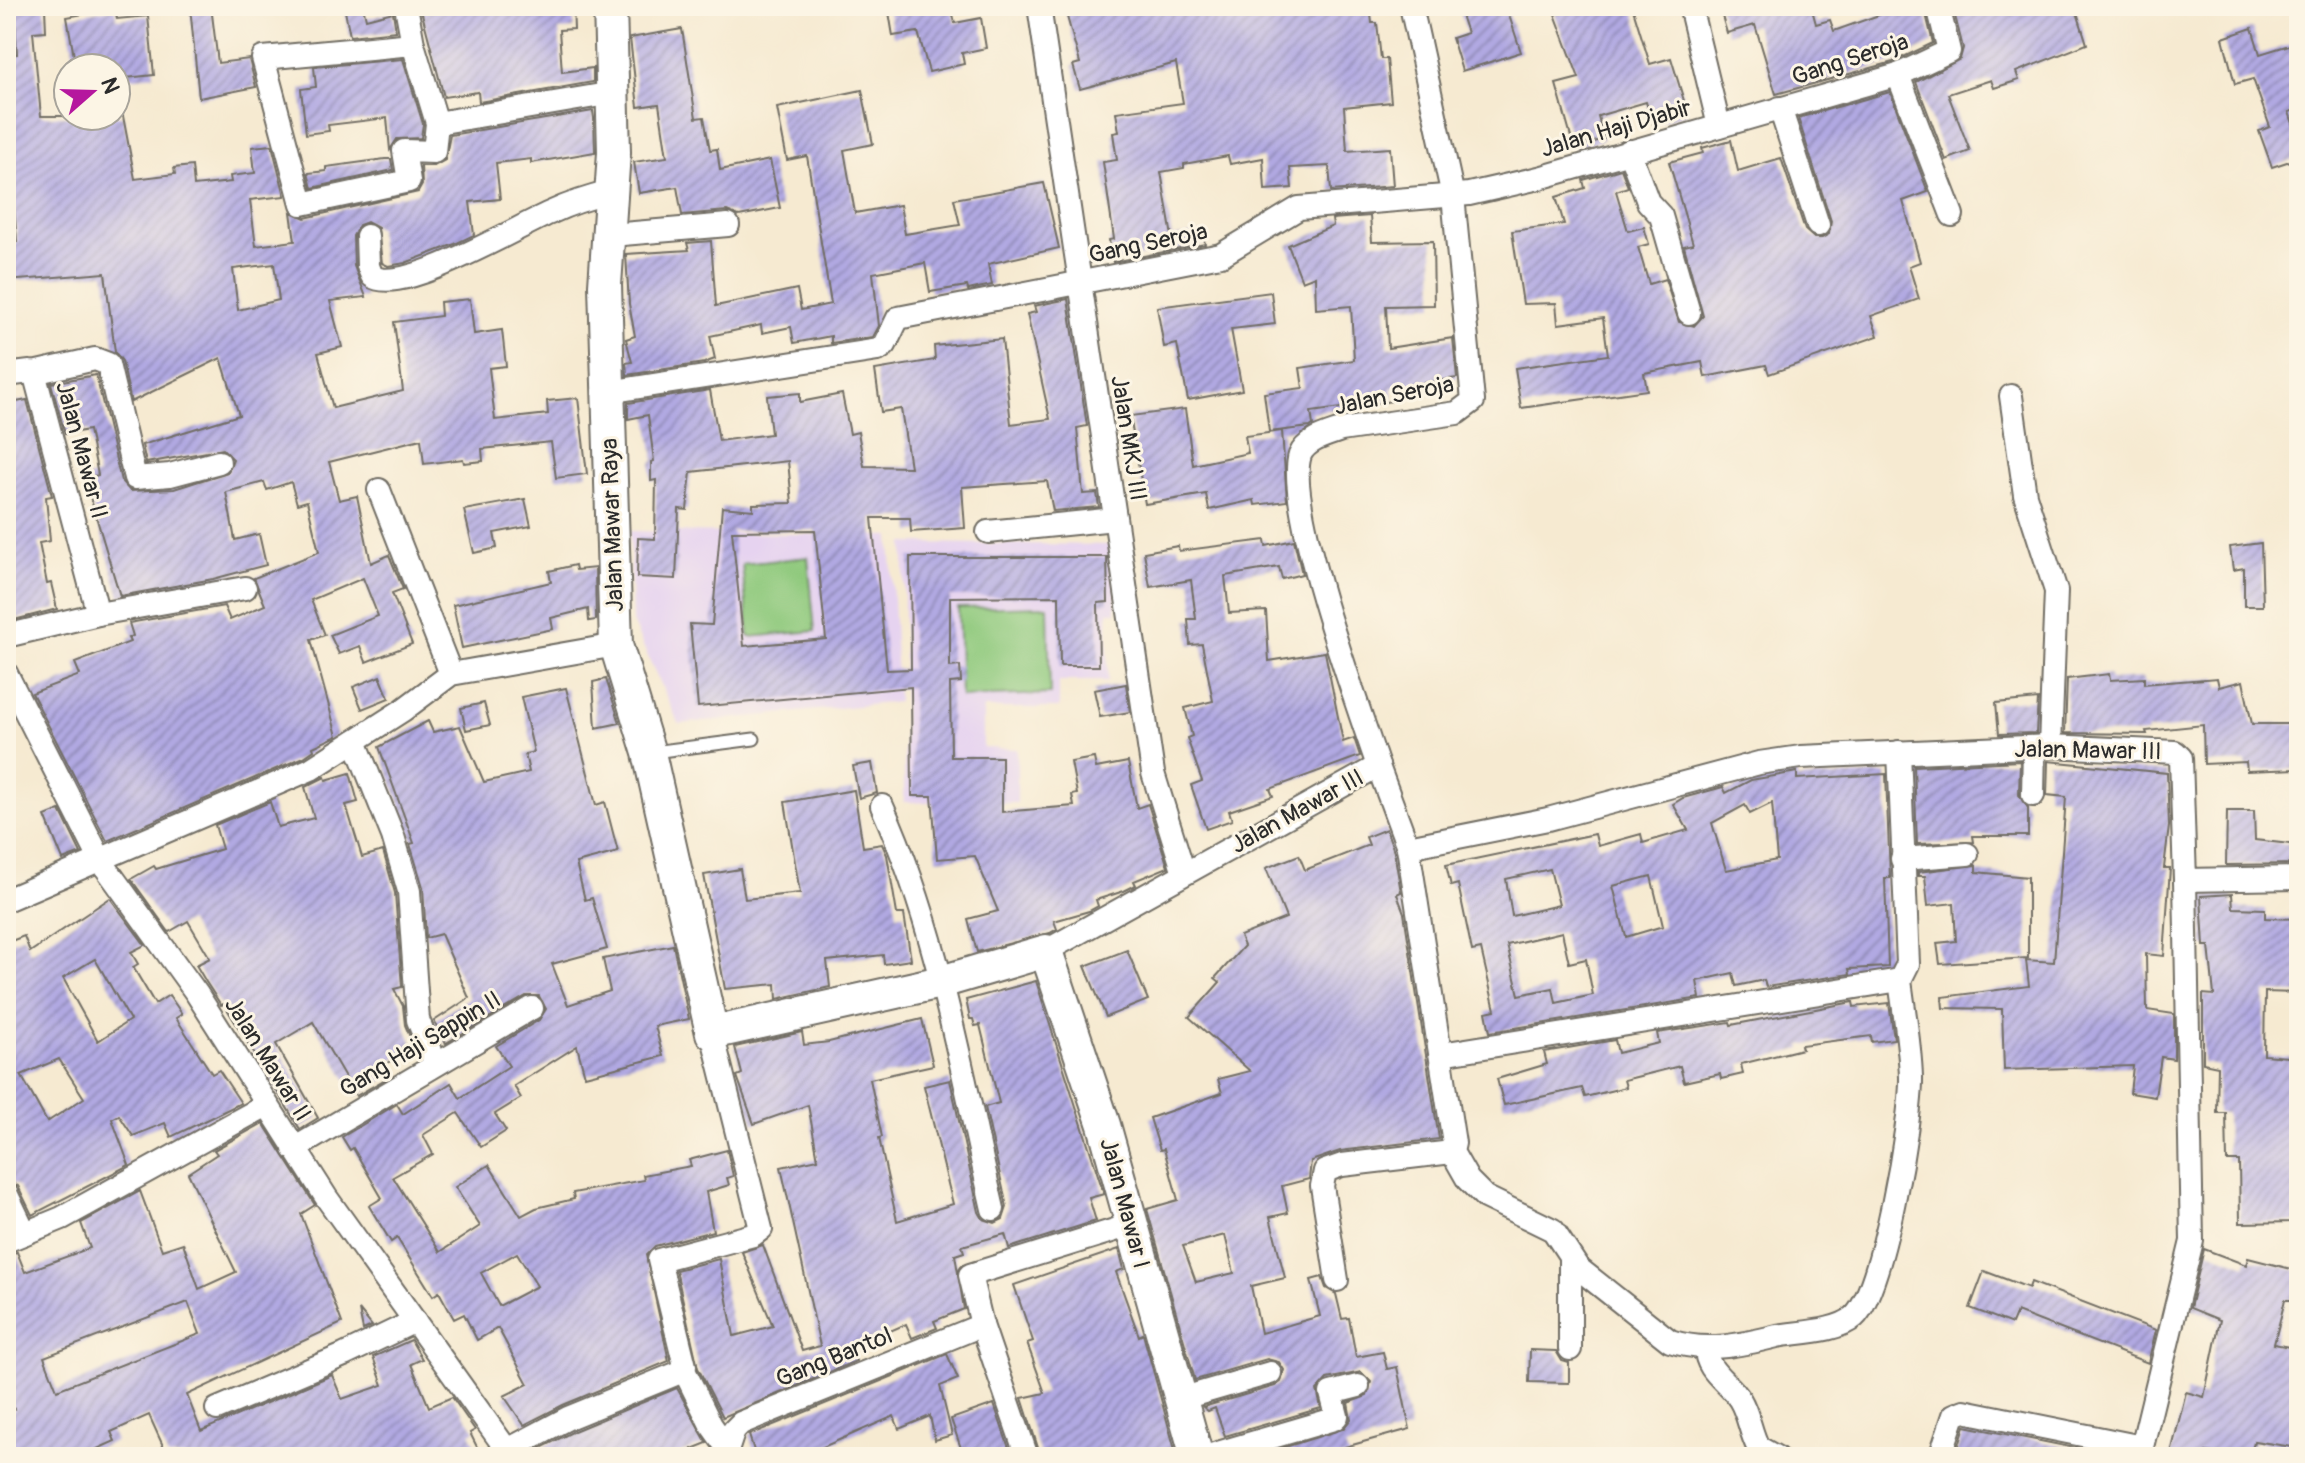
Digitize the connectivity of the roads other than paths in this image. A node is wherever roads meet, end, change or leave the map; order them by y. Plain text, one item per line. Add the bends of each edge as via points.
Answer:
1 (406, 6) edge
2 (610, 6) edge
3 (1039, 6) edge
4 (1411, 6) edge
5 (1690, 6) edge
6 (1938, 6) edge
7 (413, 44) junction
8 (1898, 75) junction
9 (613, 93) junction
10 (1780, 108) junction
11 (437, 123) junction
12 (1719, 126) junction
13 (1629, 151) junction
14 (611, 192) junction
15 (1453, 196) junction
16 (1952, 215) dead end
17 (728, 225) dead end
18 (1818, 225) dead end
19 (611, 235) junction
20 (367, 236) dead end
21 (1079, 284) junction
22 (1689, 313) dead end
23 (33, 373) junction
24 (6, 375) edge
25 (608, 392) junction
26 (2011, 396) dead end
27 (219, 462) dead end
28 (379, 490) dead end
29 (1115, 519) junction
30 (988, 532) dead end
31 (245, 588) dead end
32 (98, 614) junction
33 (6, 636) edge
34 (616, 645) junction
35 (6, 673) edge
36 (451, 674) junction
37 (754, 739) dead end
38 (355, 741) junction
39 (2042, 747) junction
40 (1899, 752) junction
41 (649, 753) junction
42 (1378, 766) junction
43 (2033, 795) dead end
44 (882, 806) dead end
45 (1408, 847) junction
46 (1967, 854) dead end
47 (1902, 859) junction
48 (101, 861) junction
49 (1184, 873) junction
50 (2299, 878) edge
51 (2185, 880) junction
52 (6, 900) edge
53 (1046, 951) junction
54 (1900, 980) junction
55 (941, 982) junction
56 (532, 1008) dead end
57 (712, 1033) junction
58 (1441, 1054) junction
59 (436, 1064) junction
60 (265, 1106) junction
61 (294, 1149) junction
62 (1452, 1152) junction
63 (6, 1193) edge
64 (993, 1209) dead end
65 (1131, 1225) junction
66 (16, 1237) edge
67 (1570, 1259) junction
68 (1337, 1280) dead end
69 (415, 1321) junction
70 (982, 1325) junction
71 (1706, 1348) junction
72 (1570, 1349) dead end
73 (684, 1370) junction
74 (1270, 1373) dead end
75 (1358, 1386) dead end
76 (1180, 1399) junction
77 (217, 1409) dead end
78 (2141, 1452) edge
79 (726, 1453) edge
80 (505, 1455) edge
81 (1027, 1457) edge
82 (1197, 1457) edge
83 (1204, 1457) edge
84 (1776, 1457) edge
85 (1940, 1457) edge

1 - 7 street
2 - 9 street, Jalan Mawar Raya
3 - 21 street, Jalan MKJ III
4 - 15 street, Jalan Seroja
5 - 12 street, Jalan Haji Djabir
6 - 8 street, Gang Seroja via 1949,51
7 - 11 street
7 - 11 street via 263,58 302,204 409,181 404,151 434,152
8 - 10 street, Gang Seroja
8 - 16 street
9 - 11 street
9 - 14 street, Jalan Mawar Raya
10 - 12 street, Gang Seroja
10 - 18 street
12 - 13 street, Jalan Haji Djabir
13 - 15 street, Jalan Haji Djabir
13 - 22 street via 1648,202 1661,216
14 - 19 street, Jalan Mawar Raya
14 - 20 street via 550,212 440,266 383,280 372,276 368,266
15 - 21 street, Gang Seroja via 1299,208 1221,255
15 - 42 street, Jalan Seroja via 1473,403 1457,413 1324,436 1304,449 1298,466 1324,601
17 - 19 street
19 - 25 street, Jalan Mawar Raya via 605,285
21 - 25 street, Gang Seroja via 898,318 885,345 872,351
21 - 29 street, Jalan MKJ III
23 - 24 street, Jalan Mawar II
23 - 27 street via 95,359 108,364 135,478
23 - 32 street, Jalan Mawar II
25 - 34 street, Jalan Mawar Raya
26 - 39 street via 2025,495 2056,591
28 - 36 street
29 - 30 street
29 - 49 street, Jalan MKJ III via 1153,773
31 - 32 street
32 - 33 street
34 - 36 street
34 - 41 street, Jalan Mawar Raya
35 - 48 street, Jalan Mawar II
36 - 38 street
37 - 41 lane
38 - 48 street via 311,769
38 - 59 street via 409,891 418,1020
39 - 40 street, Jalan Mawar III
39 - 43 street
39 - 51 street, Jalan Mawar III via 2178,754
40 - 45 street, Jalan Mawar III via 1759,763 1548,819
40 - 47 street
41 - 57 street, Jalan Mawar Raya
42 - 45 street, Jalan Mawar III
42 - 49 street, Jalan Mawar III
44 - 55 street via 904,857
45 - 58 street
46 - 47 street
47 - 54 street via 1908,964
48 - 52 street
48 - 60 street, Jalan Mawar II via 197,994
49 - 53 street, Jalan Mawar III
50 - 51 street
51 - 78 street via 2192,1241
53 - 55 street, Jalan Mawar III
53 - 65 street, Jalan Mawar I
54 - 58 street
54 - 71 street via 1911,1078 1907,1128 1878,1267 1863,1304 1845,1323
55 - 57 street, Jalan Mawar III
55 - 64 street
56 - 59 street, Gang Haji Sappin II
57 - 73 street via 761,1227 753,1235 659,1260
58 - 62 street
59 - 61 street, Gang Haji Sappin II
60 - 61 street, Jalan Mawar II
60 - 66 street
61 - 69 street, Jalan Mawar II
62 - 67 street via 1485,1197 1553,1230
62 - 68 street via 1325,1171 1322,1186
63 - 66 street
65 - 70 street via 970,1275
65 - 76 street, Jalan Mawar I
67 - 71 street via 1670,1341
67 - 72 street
69 - 77 street
69 - 80 street, Jalan Mawar II
70 - 79 street, Gang Bantol via 741,1423
70 - 81 street
71 - 84 street via 1708,1363 1746,1411 1758,1447
73 - 79 street
73 - 80 street via 568,1418
74 - 76 street
75 - 83 street via 1331,1393 1334,1419
76 - 82 street, Jalan Mawar I
78 - 85 street via 1964,1411 1954,1415

